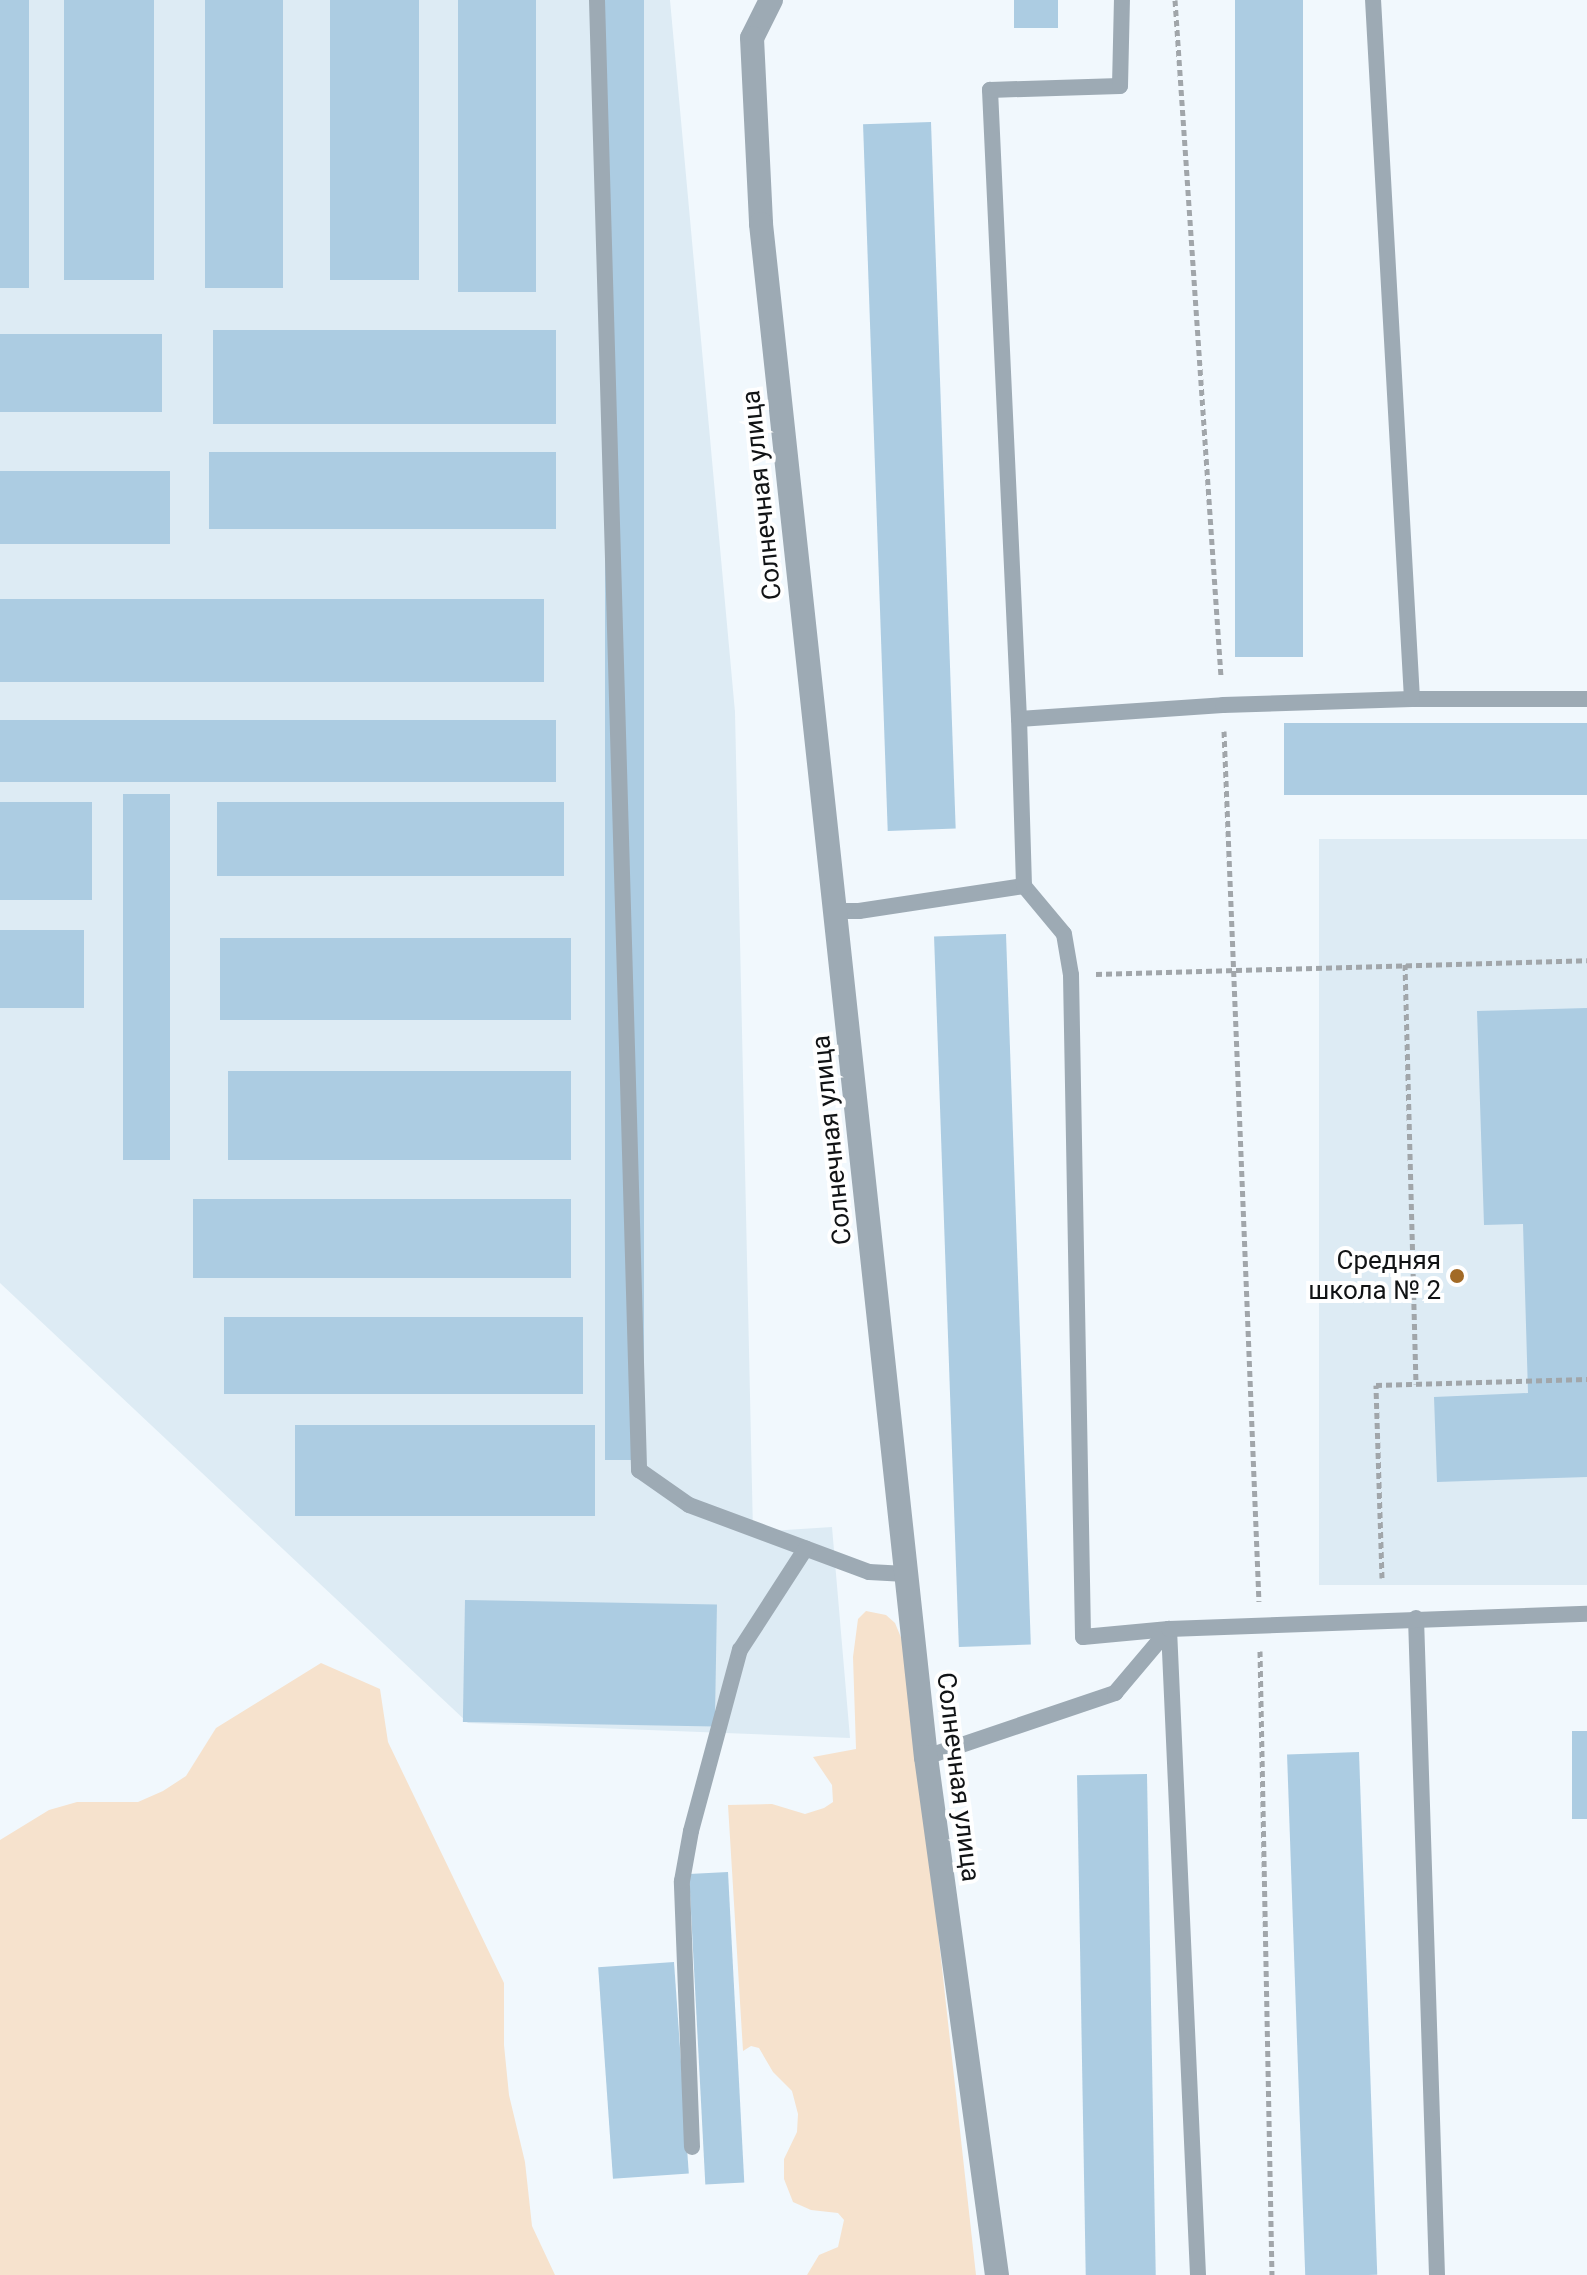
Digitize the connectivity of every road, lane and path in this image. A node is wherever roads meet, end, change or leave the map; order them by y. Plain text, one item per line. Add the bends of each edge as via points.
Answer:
1 (597, 0) edge
2 (771, 0) edge
3 (1122, 0) edge
4 (1175, 0) edge
5 (1373, 0) edge
6 (1412, 699) junction
7 (1587, 699) edge
8 (1223, 705) junction
9 (1019, 719) junction
10 (1024, 886) junction
11 (835, 911) junction
12 (1587, 960) edge
13 (1405, 964) junction
14 (1235, 971) junction
15 (1071, 975) junction
16 (1587, 1379) edge
17 (1416, 1384) junction
18 (806, 1548) junction
19 (906, 1574) junction
20 (1382, 1578) dead end
21 (1587, 1614) edge
22 (1416, 1618) junction
23 (1260, 1626) junction
24 (1169, 1629) junction
25 (926, 1757) junction
26 (692, 2147) dead end
27 (997, 2275) edge
28 (1198, 2275) edge
29 (1272, 2275) edge
30 (1437, 2275) edge

1 - 18 lane via 639,1470 689,1505
2 - 11 street, Солнечная улица via 752,38 757,164
3 - 9 lane via 1120,86 990,90
4 - 8 path
5 - 6 lane
6 - 7 lane
6 - 8 lane
8 - 9 lane
8 - 14 path
9 - 10 lane
10 - 11 lane
10 - 15 lane via 1064,934
11 - 19 street, Солнечная улица
12 - 13 path
13 - 14 path
13 - 17 path
14 - 15 path
14 - 23 path
15 - 24 lane via 1083,1637
16 - 17 path
17 - 20 path via 1376,1385
18 - 19 lane via 869,1572
18 - 26 lane via 740,1650 686,1856 682,1881
19 - 25 street, Солнечная улица
21 - 22 lane
22 - 23 lane
22 - 30 lane
23 - 24 lane
23 - 29 path
24 - 25 lane via 1115,1693
24 - 28 lane
25 - 27 street, Солнечная улица

